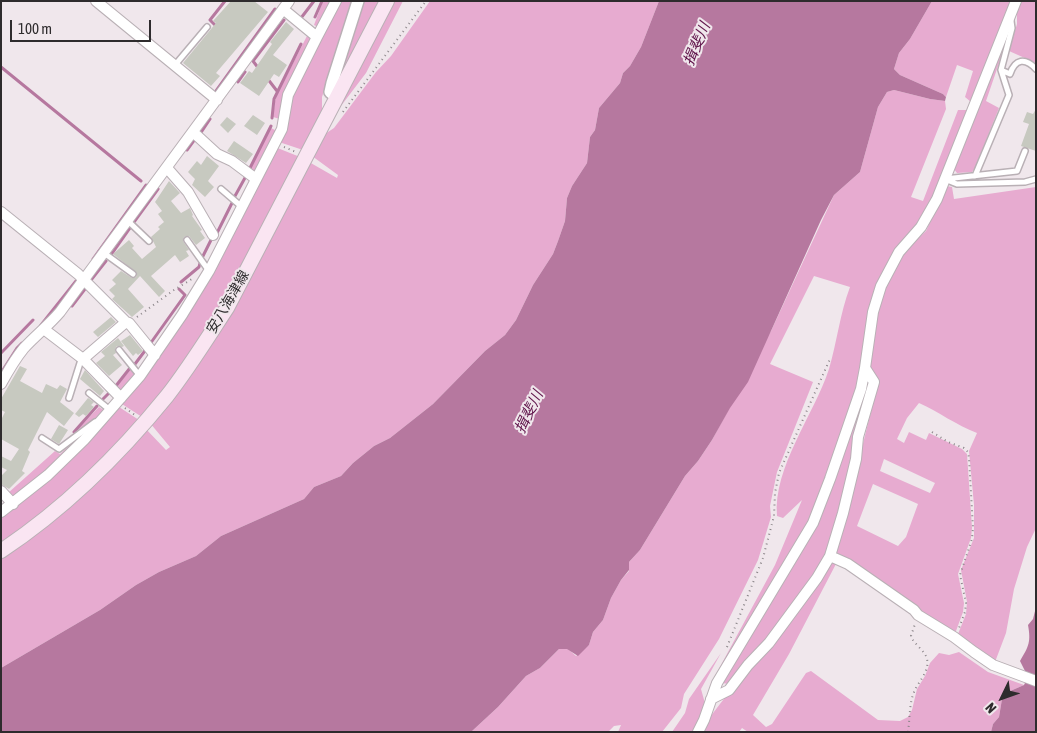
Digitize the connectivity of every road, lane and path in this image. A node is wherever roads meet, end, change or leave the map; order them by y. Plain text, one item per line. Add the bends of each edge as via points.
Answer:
1 (96, 1) edge
2 (336, 1) edge
3 (358, 1) edge
4 (387, 1) edge
5 (426, 1) edge
6 (1016, 1) edge
7 (286, 5) edge
8 (1010, 15) junction
9 (207, 27) dead end
10 (316, 37) junction
11 (175, 66) junction
12 (1036, 69) edge
13 (1000, 70) junction
14 (336, 96) junction
15 (217, 100) junction
16 (338, 119) dead end
17 (193, 132) junction
18 (275, 143) junction
19 (1025, 151) dead end
20 (306, 156) junction
21 (167, 168) junction
22 (975, 176) junction
23 (256, 178) junction
24 (1036, 179) edge
25 (945, 180) junction
26 (221, 189) dead end
27 (242, 207) junction
28 (1, 212) edge
29 (128, 221) junction
30 (213, 235) dead end
31 (187, 240) dead end
32 (149, 242) dead end
33 (104, 253) junction
34 (208, 270) junction
35 (133, 274) dead end
36 (84, 280) junction
37 (127, 322) junction
38 (44, 330) junction
39 (119, 350) dead end
40 (155, 355) junction
41 (830, 358) dead end
42 (83, 359) junction
43 (866, 368) junction
44 (140, 376) junction
45 (1, 384) edge
46 (89, 393) dead end
47 (69, 398) dead end
48 (116, 403) junction
49 (100, 422) junction
50 (145, 422) junction
51 (932, 432) dead end
52 (42, 438) dead end
53 (1, 491) edge
54 (13, 504) junction
55 (1, 512) edge
56 (1, 551) edge
57 (830, 556) junction
58 (918, 615) junction
59 (954, 637) junction
60 (726, 648) dead end
61 (1036, 681) edge
62 (712, 699) junction
63 (698, 732) edge
64 (908, 732) edge

1 - 11 street
2 - 10 street
3 - 14 street via 332,83 330,92
4 - 14 main road, 安八海津線
5 - 16 path
6 - 8 street
7 - 10 street
7 - 15 street
8 - 13 lane via 1012,28
8 - 25 street
9 - 11 lane
10 - 18 street via 288,95 282,129
11 - 15 street
12 - 13 lane via 1026,62 1018,62 1010,74
13 - 22 lane via 1009,95
14 - 20 main road, 安八海津線
15 - 17 street
17 - 21 street
17 - 23 street via 217,154
18 - 20 path
18 - 23 street
19 - 22 lane via 1017,171
20 - 50 main road, 安八海津線 via 227,308 168,395
21 - 29 street
21 - 30 street via 188,192
22 - 25 lane
23 - 27 street
24 - 25 lane via 957,184
25 - 43 street via 921,227 899,252 881,286 873,312
26 - 27 lane
27 - 34 street
28 - 36 street
29 - 32 lane
29 - 33 street
31 - 34 lane
33 - 35 lane
33 - 36 street
34 - 37 path
34 - 40 street
36 - 37 street
36 - 38 street
37 - 40 street
37 - 42 street
38 - 42 street
38 - 45 street via 25,347
39 - 44 lane
40 - 44 street
41 - 60 path via 779,473 774,493 774,516 763,558
42 - 47 lane
42 - 48 street
43 - 57 street via 874,382
43 - 62 street via 840,452 813,523 717,683
44 - 48 street
46 - 48 lane
48 - 49 street
48 - 50 path
49 - 52 lane via 93,423 59,449
49 - 54 street via 48,475
50 - 56 main road, 安八海津線 via 55,510
51 - 59 path via 964,448 969,458 973,533 960,575 965,612
53 - 54 street
54 - 55 street
57 - 58 street via 848,564
57 - 62 street via 769,643 729,690
58 - 59 street
58 - 64 path via 911,636 926,656 928,665 914,690
59 - 61 street via 993,665
62 - 63 street

